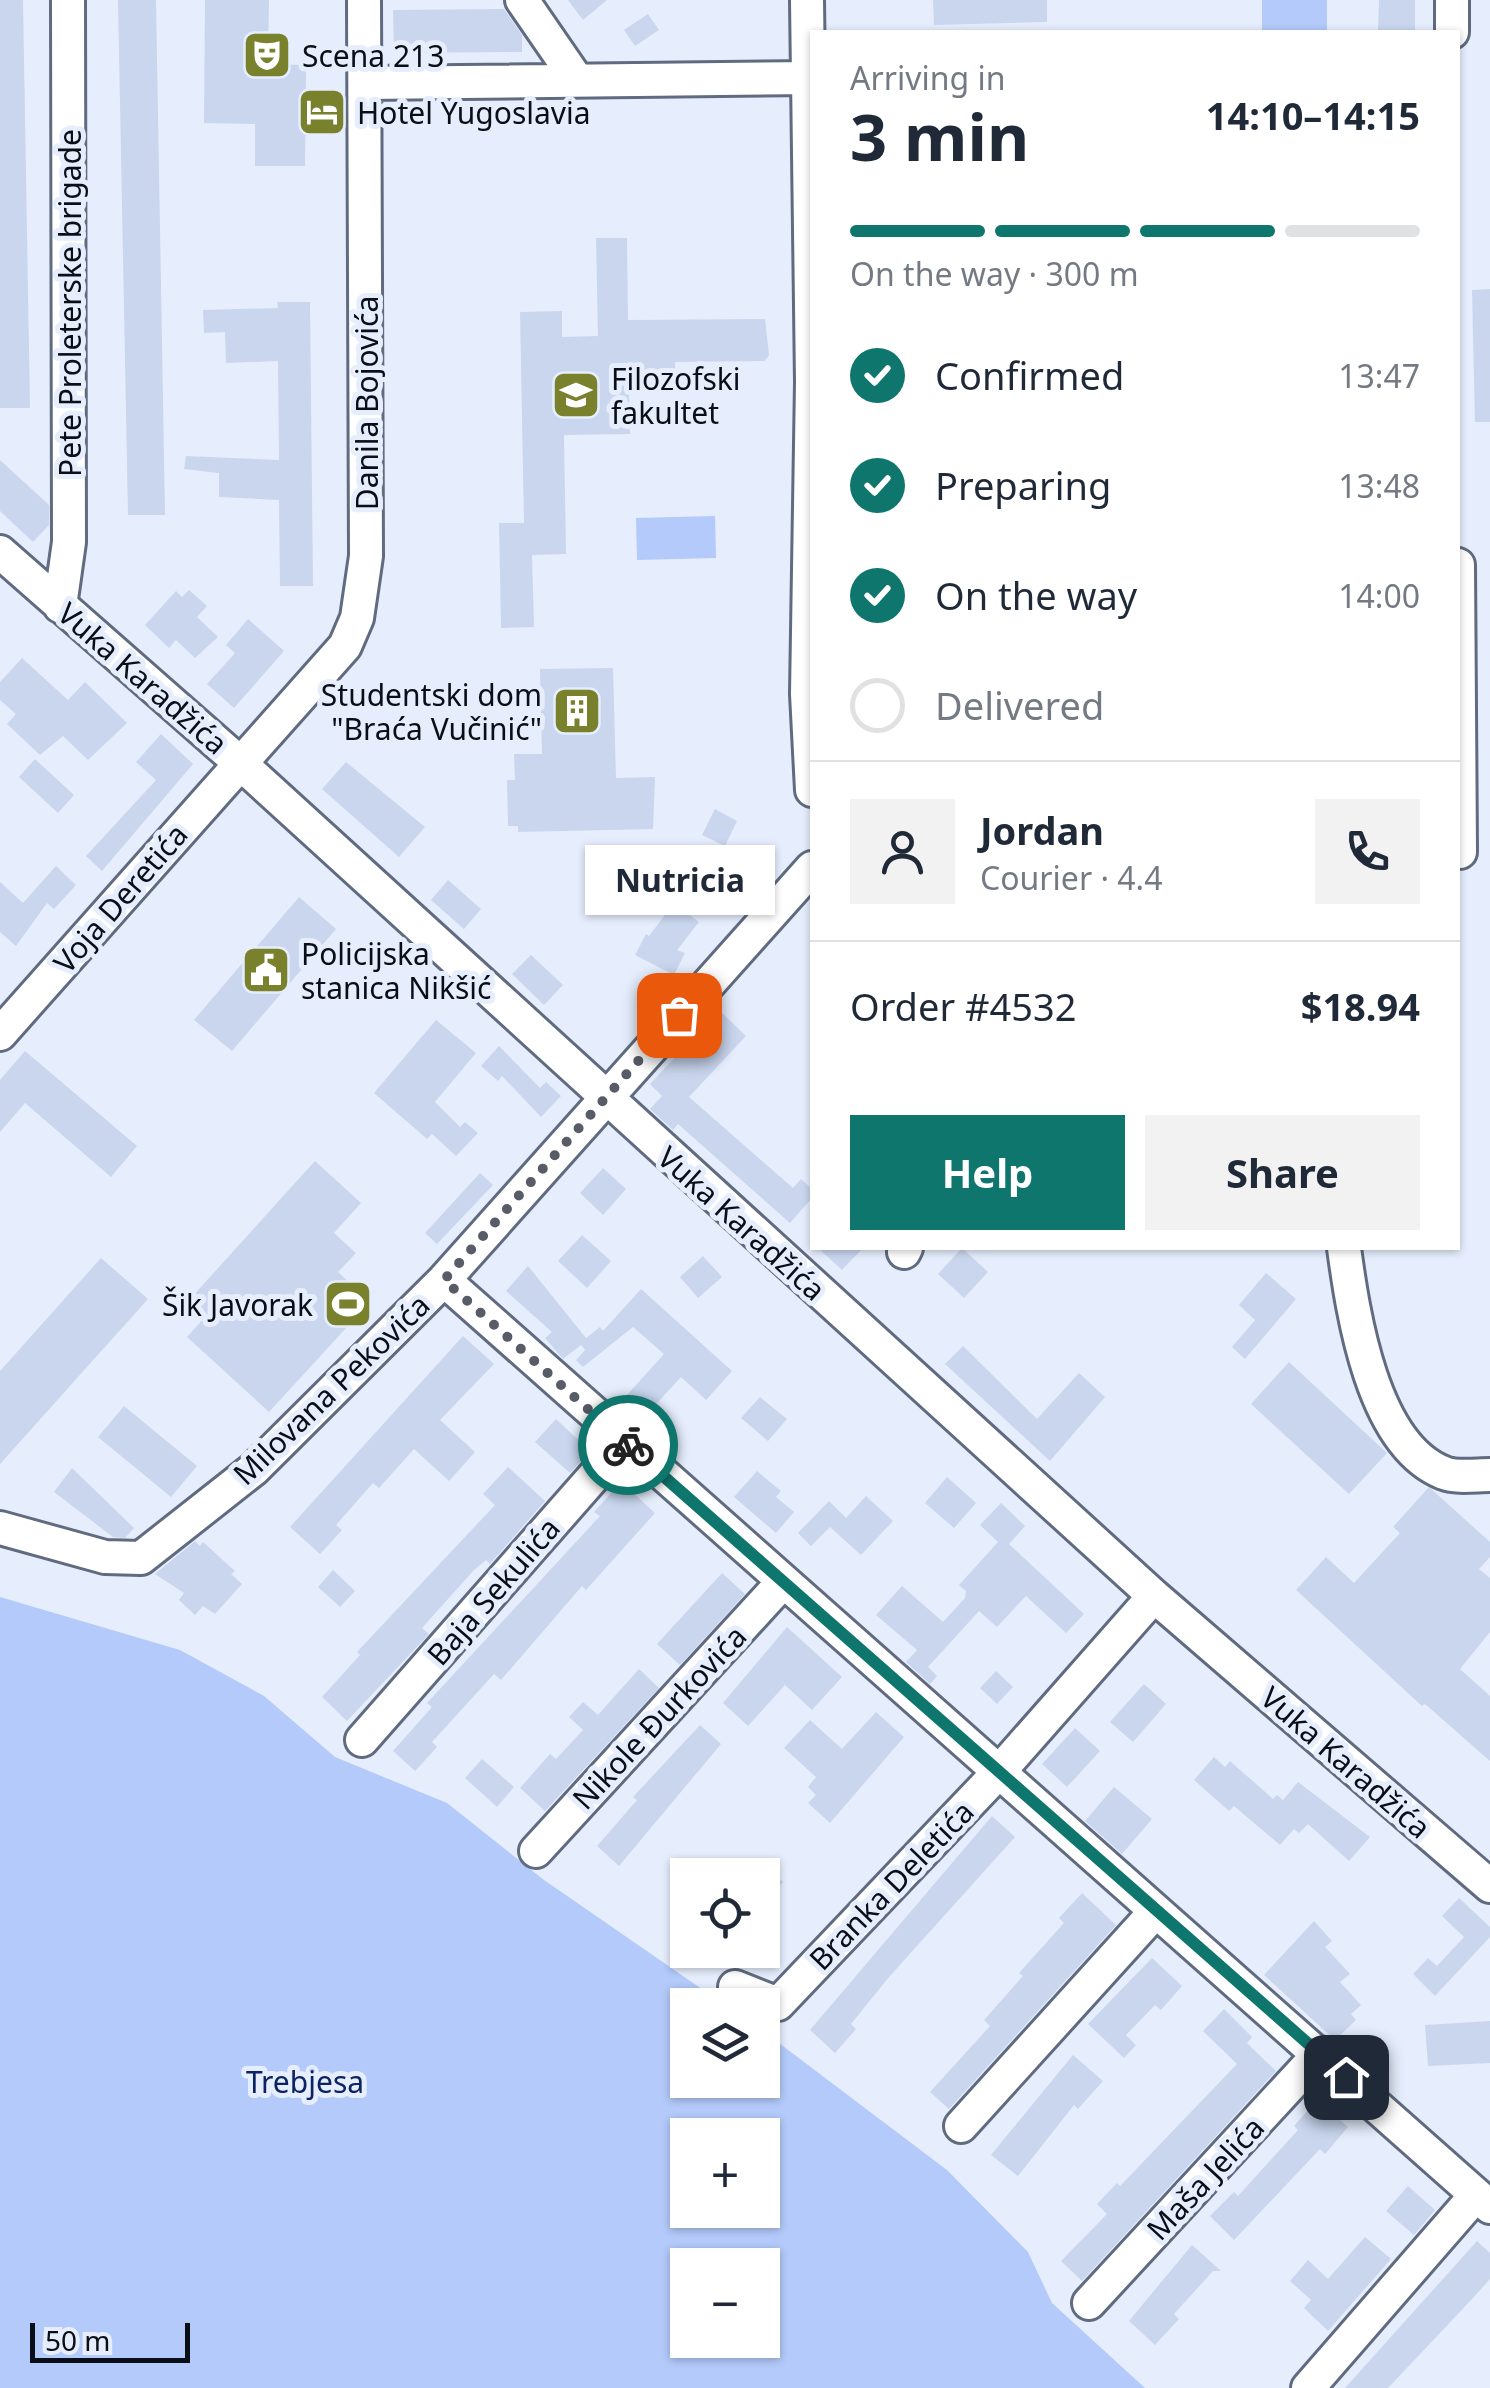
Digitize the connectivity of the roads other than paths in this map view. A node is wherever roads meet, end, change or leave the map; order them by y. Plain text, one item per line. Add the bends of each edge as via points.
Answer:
1 (68, 0) edge
2 (364, 0) edge
3 (522, 0) edge
4 (807, 0) edge
5 (1452, 0) edge
6 (1452, 30) edge
7 (810, 78) edge
8 (577, 80) junction
9 (366, 83) junction
10 (810, 490) edge
11 (0, 552) edge
12 (60, 606) junction
13 (1460, 617) edge
14 (810, 752) edge
15 (240, 762) junction
16 (1469, 852) edge
17 (810, 870) edge
18 (7, 1014) edge
19 (604, 1098) junction
20 (1344, 1250) edge
21 (444, 1280) junction
22 (624, 1442) junction
23 (1490, 1475) edge
24 (0, 1528) edge
25 (782, 1583) junction
26 (1154, 1596) junction
27 (362, 1740) dead end
28 (998, 1772) junction
29 (536, 1851) dead end
30 (1490, 1886) edge
31 (1156, 1912) junction
32 (780, 2002) edge
33 (1320, 2053) junction
34 (961, 2126) dead end
35 (1483, 2201) edge
36 (1090, 2303) dead end
37 (1308, 2388) edge

1 - 12 street, Pete Proleterske brigade via 69,542
2 - 9 street, Danila Bojovića
3 - 8 street
4 - 7 street
5 - 6 street
7 - 8 street
8 - 9 street
9 - 15 street, Danila Bojovića via 364,589 346,646
10 - 14 street
11 - 12 street, Vuka Karadžića
12 - 15 street, Vuka Karadžića
13 - 16 street
15 - 18 street, Voja Deretića
15 - 19 street, Vuka Karadžića
17 - 19 street, Milovana Pekovića
19 - 21 street, Milovana Pekovića
19 - 26 street, Vuka Karadžića
20 - 23 street via 1352,1311 1378,1398 1414,1455 1446,1474
21 - 22 street
21 - 24 street, Milovana Pekovića via 268,1456 140,1558 105,1557
22 - 25 street
22 - 27 street, Baja Sekulića
25 - 28 street
25 - 29 street, Nikole Đurkovića
26 - 28 street, Branka Deletića
26 - 30 street, Vuka Karadžića
28 - 31 street
28 - 32 street, Branka Deletića
31 - 33 street
31 - 34 street
33 - 35 street
33 - 36 street, Maša Jelića
35 - 37 street

